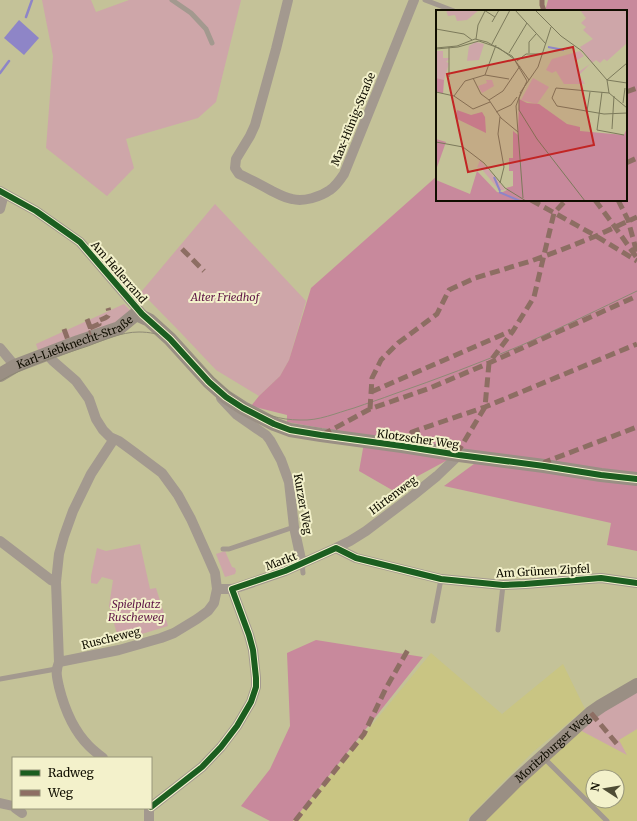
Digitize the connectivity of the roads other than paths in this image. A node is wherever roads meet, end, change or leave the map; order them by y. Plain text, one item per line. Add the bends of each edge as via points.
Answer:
1 (172, 0) edge
2 (288, 0) edge
3 (414, 0) edge
4 (425, 0) edge
5 (451, 10) edge
6 (212, 43) dead end
7 (2, 192) edge
8 (0, 209) edge
9 (149, 320) junction
10 (0, 348) edge
11 (47, 354) junction
12 (15, 366) junction
13 (0, 374) edge
14 (209, 382) junction
15 (114, 439) junction
16 (459, 455) junction
17 (637, 479) edge
18 (294, 526) junction
19 (0, 541) edge
20 (336, 548) junction
21 (223, 549) dead end
22 (303, 569) junction
23 (441, 579) junction
24 (56, 582) junction
25 (637, 583) edge
26 (503, 585) junction
27 (232, 588) junction
28 (217, 589) junction
29 (433, 621) dead end
30 (498, 630) dead end
31 (58, 666) junction
32 (0, 679) edge
33 (637, 686) edge
34 (102, 757) edge
35 (542, 757) junction
36 (0, 803) edge
37 (152, 806) edge
38 (12, 807) edge
39 (150, 809) edge
40 (149, 821) edge
41 (476, 821) edge
42 (607, 821) edge

1 - 6 lane via 191,13 206,29
2 - 3 street, Max-Hünig-Straße via 255,125 236,159 235,168 239,174 291,199 301,200 331,190 344,174
4 - 5 lane
7 - 8 street
7 - 9 street, Am Hellerrand via 36,211 80,242
9 - 11 street, Karl-Liebknecht-Straße via 136,314 119,328
9 - 14 street, Am Hellerrand
10 - 12 street
11 - 12 street, Karl-Liebknecht-Straße
11 - 15 street via 76,381 89,399 103,430
12 - 13 street, Karl-Liebknecht-Straße
14 - 16 street, Klotzscher Weg via 243,408 290,430
14 - 18 street, Kurzer Weg via 237,415 266,435 273,444 289,482
15 - 24 street via 91,474 73,511 59,554
15 - 28 street via 162,473 178,495 208,557
16 - 17 street, Klotzscher Weg
16 - 20 street, Hirtenweg via 411,497 366,531
18 - 21 lane
18 - 22 street, Kurzer Weg
19 - 24 street
20 - 22 street, Markt
20 - 23 street, Am Grünen Zipfel via 356,558
22 - 27 street, Markt via 285,571
23 - 26 street, Am Grünen Zipfel
23 - 29 lane
24 - 31 street
25 - 26 street, Am Grünen Zipfel via 601,578
26 - 30 lane
27 - 28 street, Markt
27 - 37 street via 253,650 256,686 251,702 237,726 202,768
28 - 31 street, Ruscheweg via 214,603 208,611 174,633
31 - 32 lane, Ruscheweg
31 - 34 street via 62,697 71,720 88,745
33 - 35 street, Moritzburger Weg via 591,713
35 - 41 street, Moritzburger Weg
35 - 42 lane
36 - 38 street
39 - 40 street

